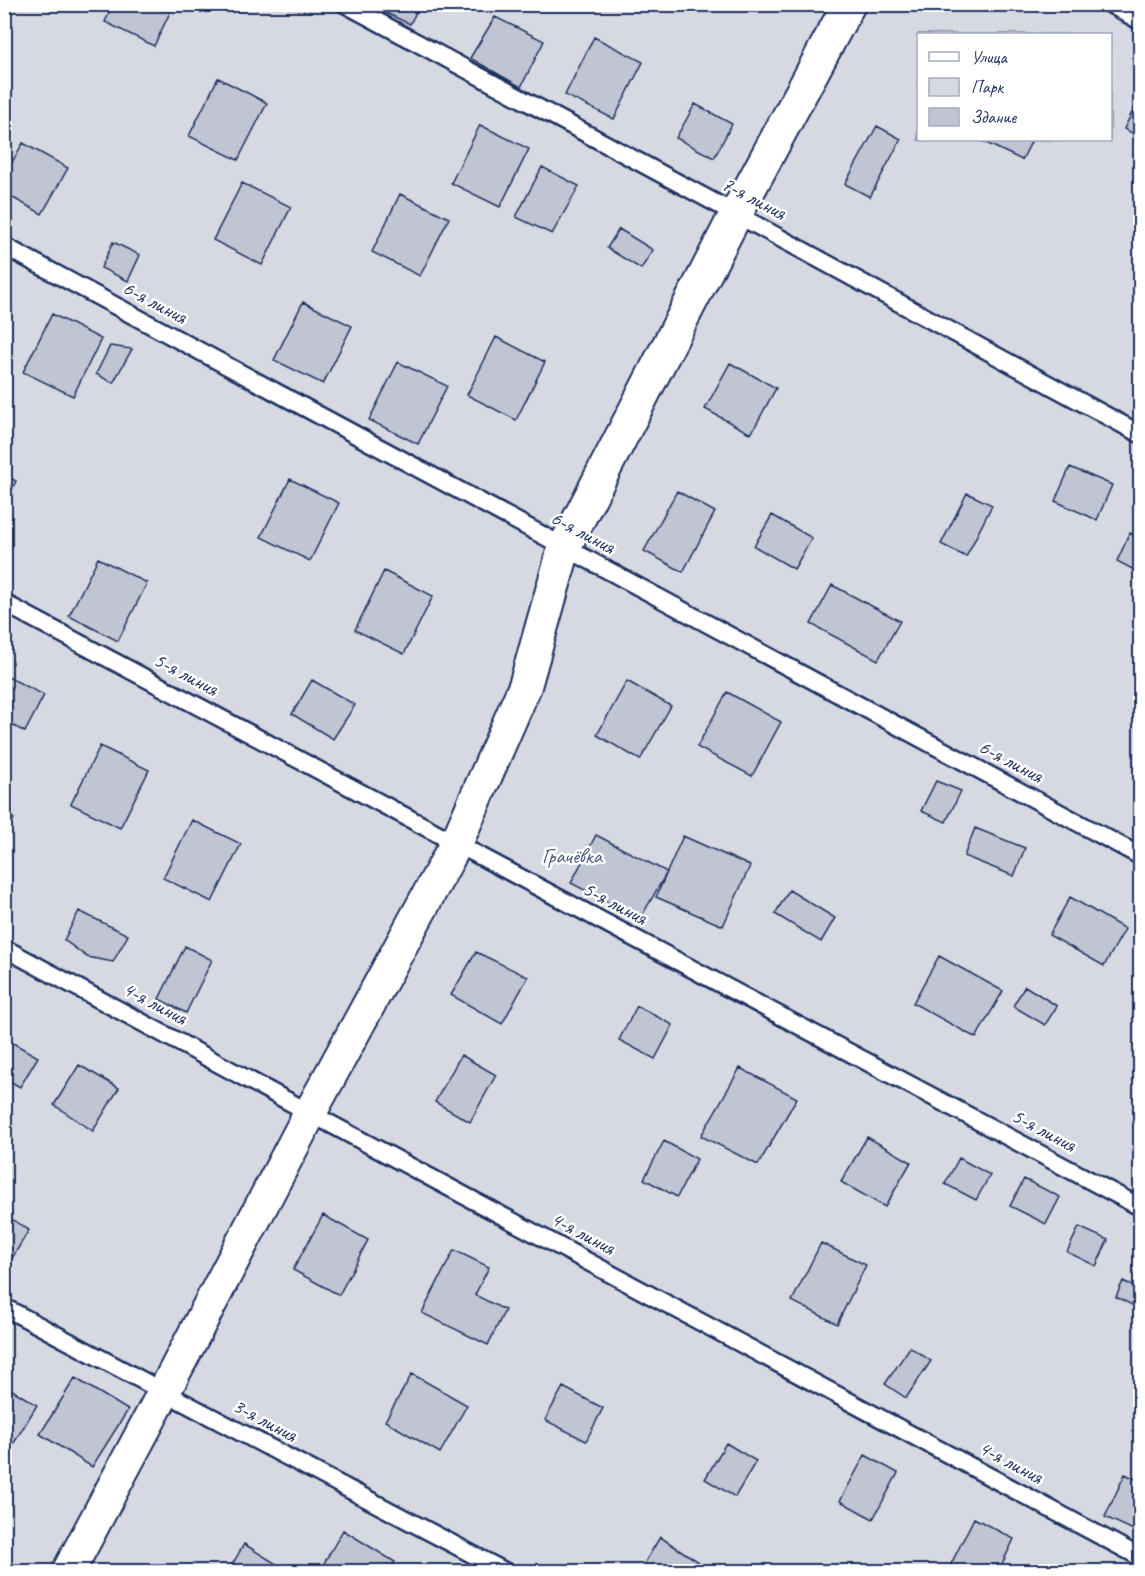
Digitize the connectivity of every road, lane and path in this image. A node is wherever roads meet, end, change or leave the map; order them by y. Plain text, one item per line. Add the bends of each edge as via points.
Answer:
1 (345, 4) edge
2 (849, 4) edge
3 (1110, 4) edge
4 (1140, 21) edge
5 (736, 214) junction
6 (4, 246) edge
7 (1140, 434) edge
8 (564, 548) junction
9 (4, 603) edge
10 (456, 844) junction
11 (1140, 856) edge
12 (4, 948) edge
13 (310, 1113) junction
14 (1140, 1207) edge
15 (4, 1307) edge
16 (164, 1392) junction
17 (1140, 1557) edge
18 (68, 1572) edge
19 (506, 1572) edge

1 - 5 lane, 7-я линия
2 - 5 street
3 - 4 lane
5 - 7 lane, 7-я линия
5 - 8 street
6 - 8 lane, 6-я линия
8 - 10 street via 525,686
8 - 11 lane, 6-я линия
9 - 10 lane, 5-я линия
10 - 13 street
10 - 14 lane, 5-я линия
12 - 13 lane, 4-я линия
13 - 16 street
13 - 17 lane, 4-я линия
15 - 16 lane, 3-я линия
16 - 18 street
16 - 19 lane, 3-я линия

